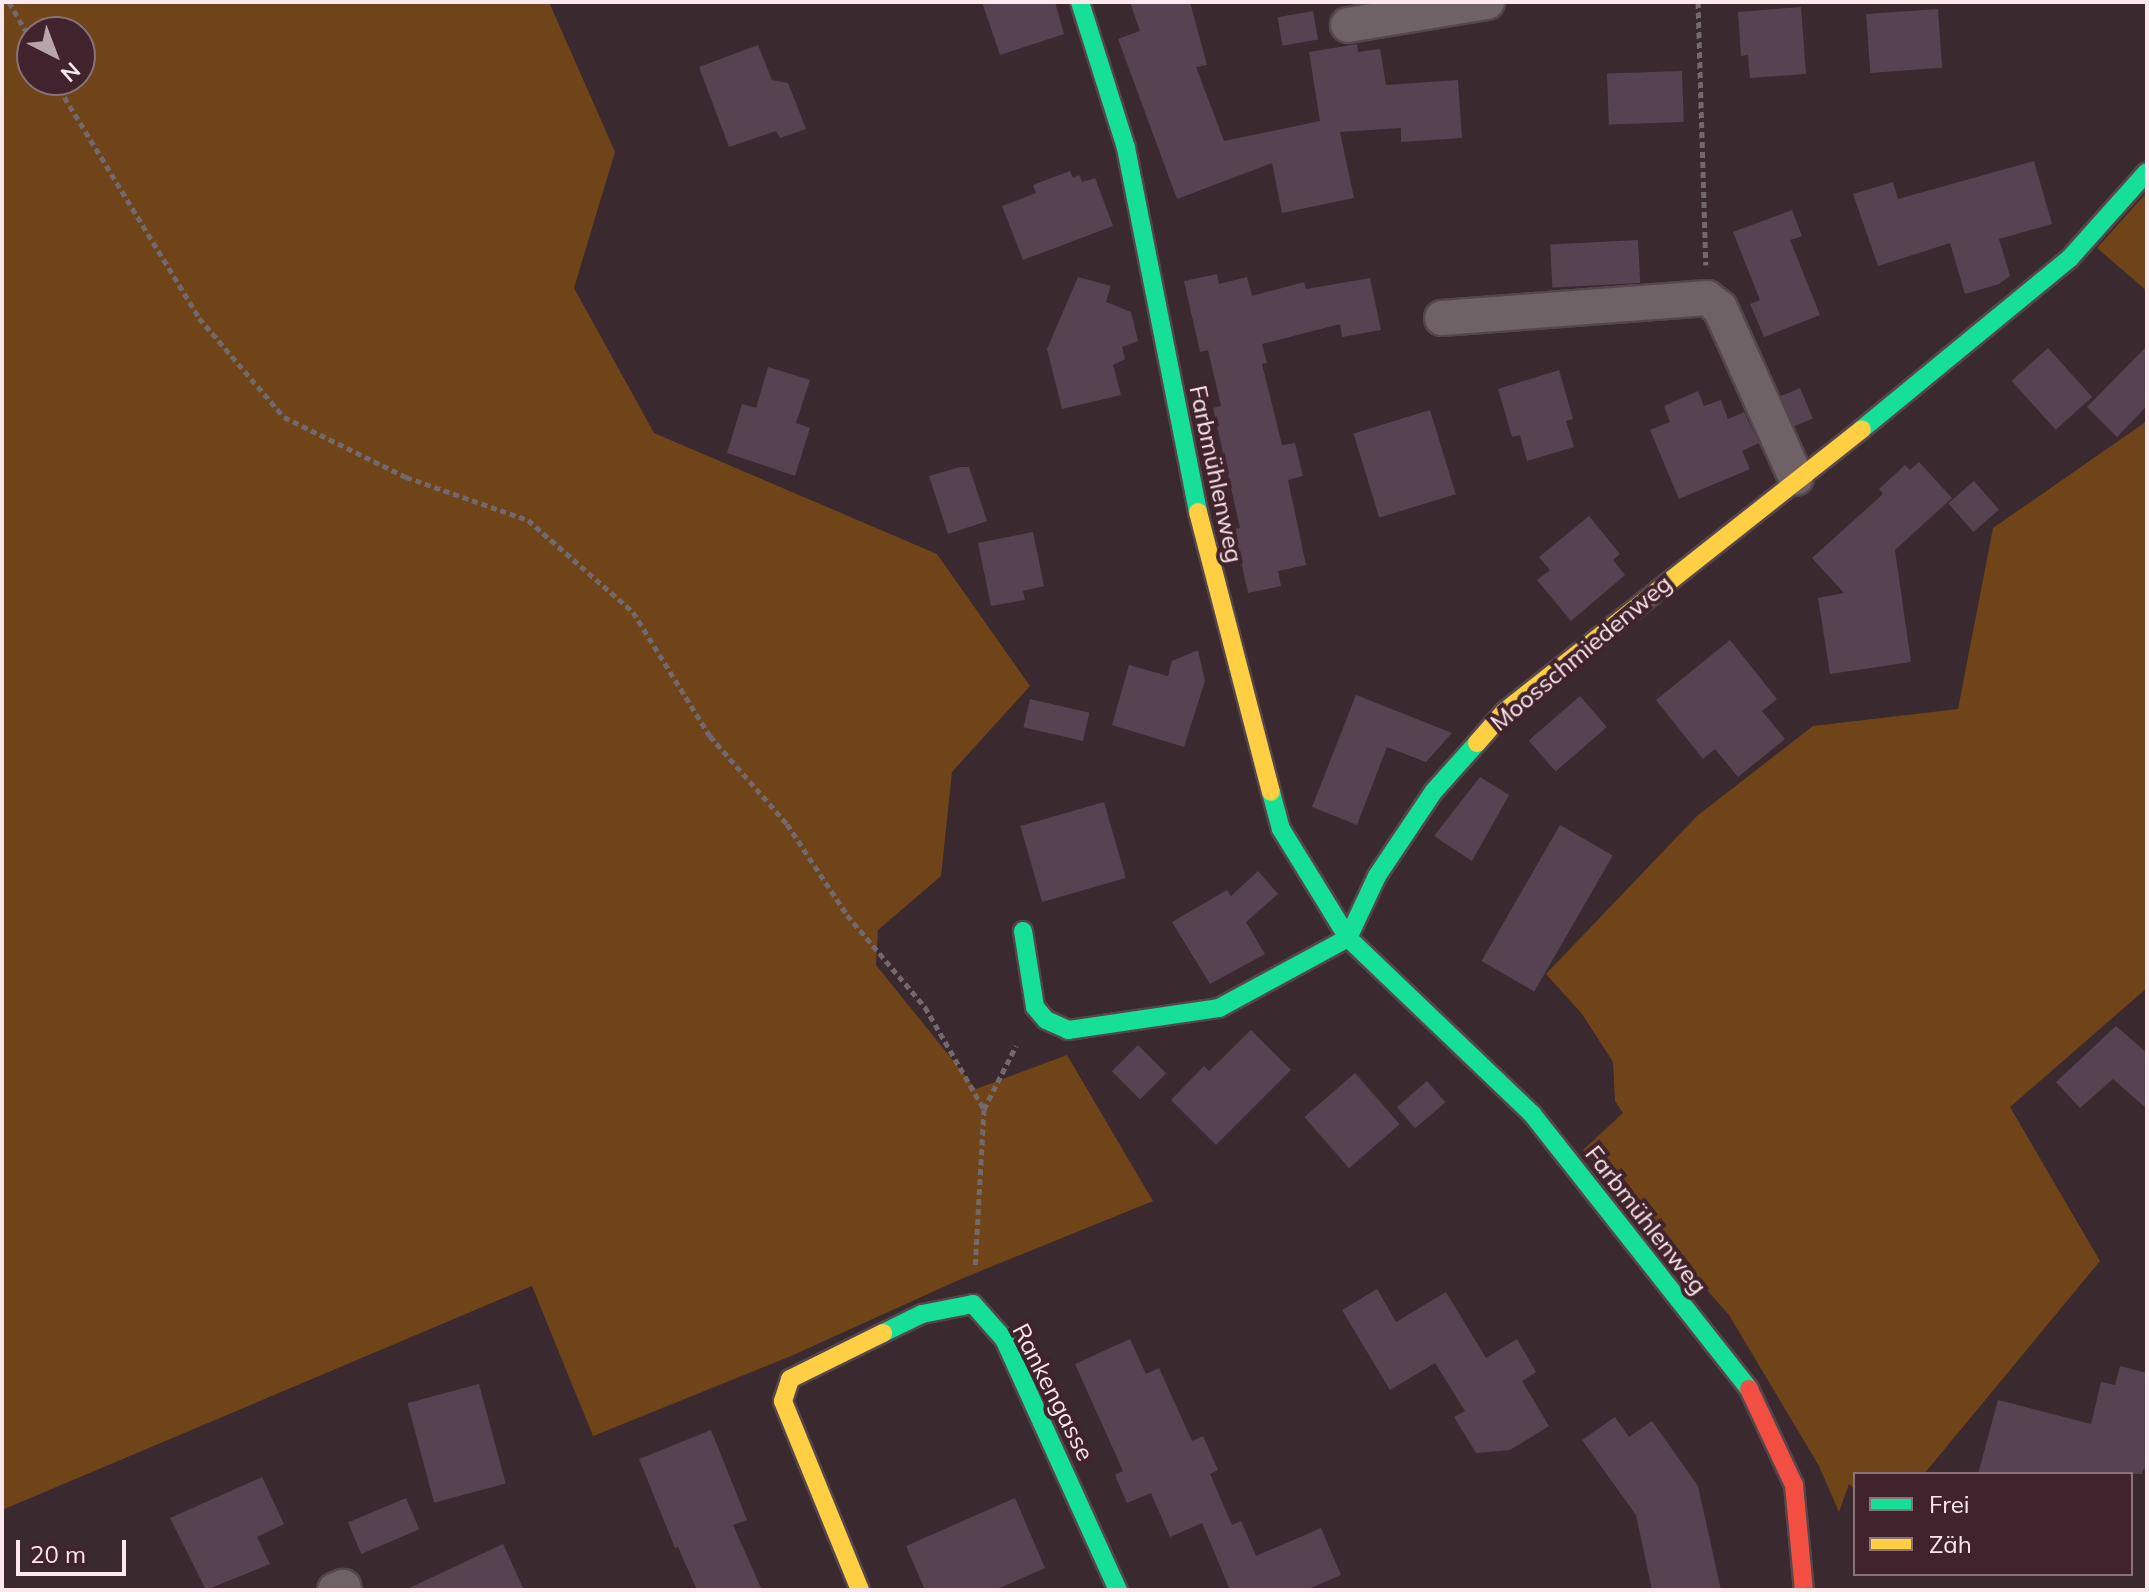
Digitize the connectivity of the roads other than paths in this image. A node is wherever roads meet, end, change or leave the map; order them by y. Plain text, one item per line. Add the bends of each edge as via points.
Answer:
1 (1080, 2) edge
2 (1487, 2) edge
3 (1348, 25) dead end
4 (2147, 172) edge
5 (1442, 318) dead end
6 (1796, 478) junction
7 (1023, 931) dead end
8 (1348, 938) junction
9 (335, 1590) edge
10 (344, 1590) edge
11 (860, 1590) edge
12 (1118, 1590) edge
13 (1804, 1590) edge

1 - 8 street, Farbmühlenweg via 1126,148 1205,550 1281,829
2 - 3 street
4 - 6 street, Moosschmiedenweg via 2070,258 1906,395
5 - 6 street via 1707,298 1720,308
6 - 8 street, Moosschmiedenweg via 1504,712 1434,791 1377,876
7 - 8 street via 1035,1007 1046,1020 1068,1030 1219,1008
8 - 13 street, Farbmühlenweg via 1532,1114 1752,1393 1794,1485
9 - 10 street
11 - 12 street, Rankengasse via 783,1401 790,1379 922,1314 973,1304 1004,1339

